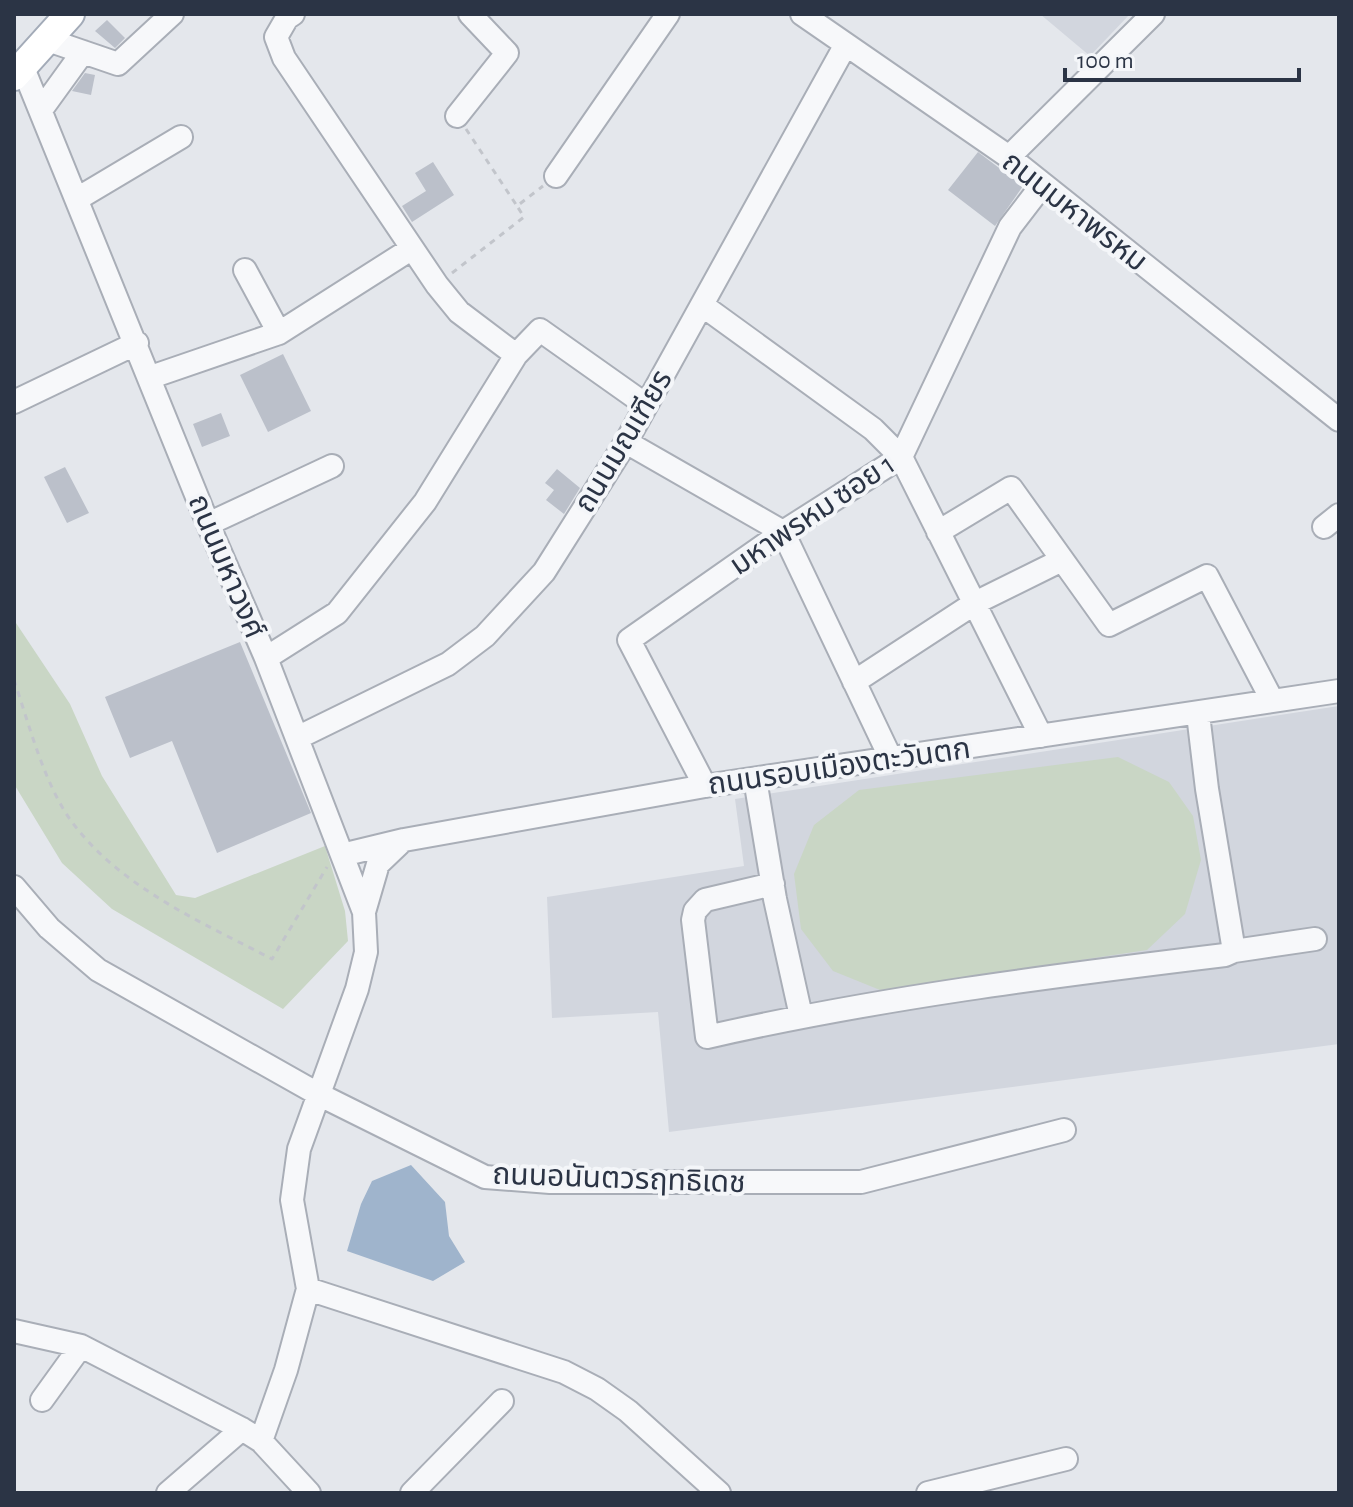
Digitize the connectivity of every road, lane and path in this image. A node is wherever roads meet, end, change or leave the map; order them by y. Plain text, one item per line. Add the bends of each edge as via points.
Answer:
1 (70, 14) edge
2 (172, 14) edge
3 (293, 14) edge
4 (470, 14) edge
5 (668, 14) edge
6 (802, 14) edge
7 (1153, 14) edge
8 (48, 40) junction
9 (845, 46) junction
10 (83, 52) junction
11 (17, 63) edge
12 (41, 110) junction
13 (457, 116) joint
14 (181, 137) dead end
15 (1009, 157) junction
16 (556, 176) joint
17 (1043, 184) junction
18 (77, 199) junction
19 (517, 206) junction
20 (411, 249) junction
21 (245, 270) dead end
22 (437, 285) junction
23 (702, 305) junction
24 (279, 333) junction
25 (137, 343) junction
26 (516, 355) junction
27 (151, 377) junction
28 (14, 402) edge
29 (646, 405) junction
30 (1339, 420) edge
31 (626, 442) junction
32 (901, 457) junction
33 (332, 466) dead end
34 (208, 524) junction
35 (783, 532) junction
36 (938, 532) junction
37 (1062, 560) junction
38 (975, 603) junction
39 (266, 658) junction
40 (14, 680) edge
41 (854, 682) junction
42 (1339, 691) edge
43 (1272, 700) junction
44 (1198, 714) junction
45 (1041, 736) junction
46 (297, 738) junction
47 (891, 759) junction
48 (755, 779) junction
49 (705, 786) junction
50 (404, 840) junction
51 (342, 855) junction
52 (773, 884) junction
53 (14, 887) edge
54 (364, 912) junction
55 (1315, 939) dead end
56 (1234, 951) junction
57 (801, 1016) junction
58 (318, 1094) junction
59 (1064, 1130) dead end
60 (308, 1289) junction
61 (14, 1331) edge
62 (81, 1346) junction
63 (42, 1400) dead end
64 (502, 1401) dead end
65 (251, 1435) junction
66 (1066, 1459) dead end
67 (168, 1493) edge
68 (309, 1493) edge
69 (412, 1493) edge
70 (719, 1493) edge
71 (928, 1493) edge

1 - 8 main road
2 - 10 street via 118,64
3 - 20 street via 276,37 284,58
4 - 13 street via 507,53
5 - 16 street
6 - 9 street, ถนนมหาพรหม
7 - 15 street
8 - 10 street
8 - 11 main road
9 - 15 street, ถนนมหาพรหม
9 - 23 street, ถนนมณเฑียร
10 - 12 street
11 - 12 street, ถนนมหาวงศ์
12 - 18 street, ถนนมหาวงศ์
13 - 19 path
14 - 18 street
15 - 17 street, ถนนมหาพรหม
16 - 19 path
17 - 30 street, ถนนมหาพรหม
17 - 32 street, มหาพรหม ซอย 1 via 1010,227
18 - 25 street, ถนนมหาวงศ์
19 - 22 path via 524,217
20 - 22 street
20 - 24 street
21 - 24 street
22 - 26 street via 459,312
23 - 29 street, ถนนมณเฑียร
23 - 32 street via 873,429
24 - 27 street
25 - 27 street, ถนนมหาวงศ์
25 - 28 street
26 - 29 street via 540,330
26 - 39 street via 425,502 337,613
27 - 34 street, ถนนมหาวงศ์
29 - 31 street, ถนนมณเฑียร
31 - 35 street
31 - 46 street, ถนนมณเฑียร via 544,572 485,636 448,664
32 - 35 street, มหาพรหม ซอย 1
32 - 36 street
33 - 34 street
34 - 39 street, ถนนมหาวงศ์
35 - 41 street
35 - 49 street, มหาพรหม ซอย 1 via 629,640
36 - 37 street via 1011,488
36 - 38 street
37 - 38 street
37 - 43 street via 1109,625 1207,576
38 - 41 street
38 - 45 street
39 - 46 street, ถนนมหาวงศ์
40 - 51 path via 44,771 74,825 111,864 220,932 272,959 328,866
41 - 47 street
42 - 43 street, ถนนรอบเมืองตะวันตก
43 - 44 street, ถนนรอบเมืองตะวันตก
44 - 45 street, ถนนรอบเมืองตะวันตก
44 - 56 street
45 - 47 street, ถนนรอบเมืองตะวันตก
46 - 51 street, ถนนมหาวงศ์
47 - 48 street, ถนนรอบเมืองตะวันตก
48 - 49 street, ถนนรอบเมืองตะวันตก
48 - 52 street
49 - 50 street, ถนนรอบเมืองตะวันตก
50 - 51 street, ถนนรอบเมืองตะวันตก
50 - 54 street via 378,864
51 - 54 street, ถนนมหาวงศ์
52 - 57 street
52 - 57 street via 705,900 695,911 707,1037
53 - 58 street, ถนนอนันตวรฤทธิเดช via 49,928 98,970
54 - 58 street, ถนนมหาวงศ์ via 367,931 357,989
55 - 56 street
56 - 57 street
58 - 59 street, ถนนอนันตวรฤทธิเดช via 485,1177 550,1182 861,1182
58 - 60 street, ถนนมหาวงศ์ via 299,1149 292,1200
60 - 65 street via 286,1370
60 - 70 street via 564,1372 628,1411
61 - 62 street
62 - 63 street
62 - 65 street
64 - 69 street
65 - 67 street
65 - 68 street
66 - 71 street

